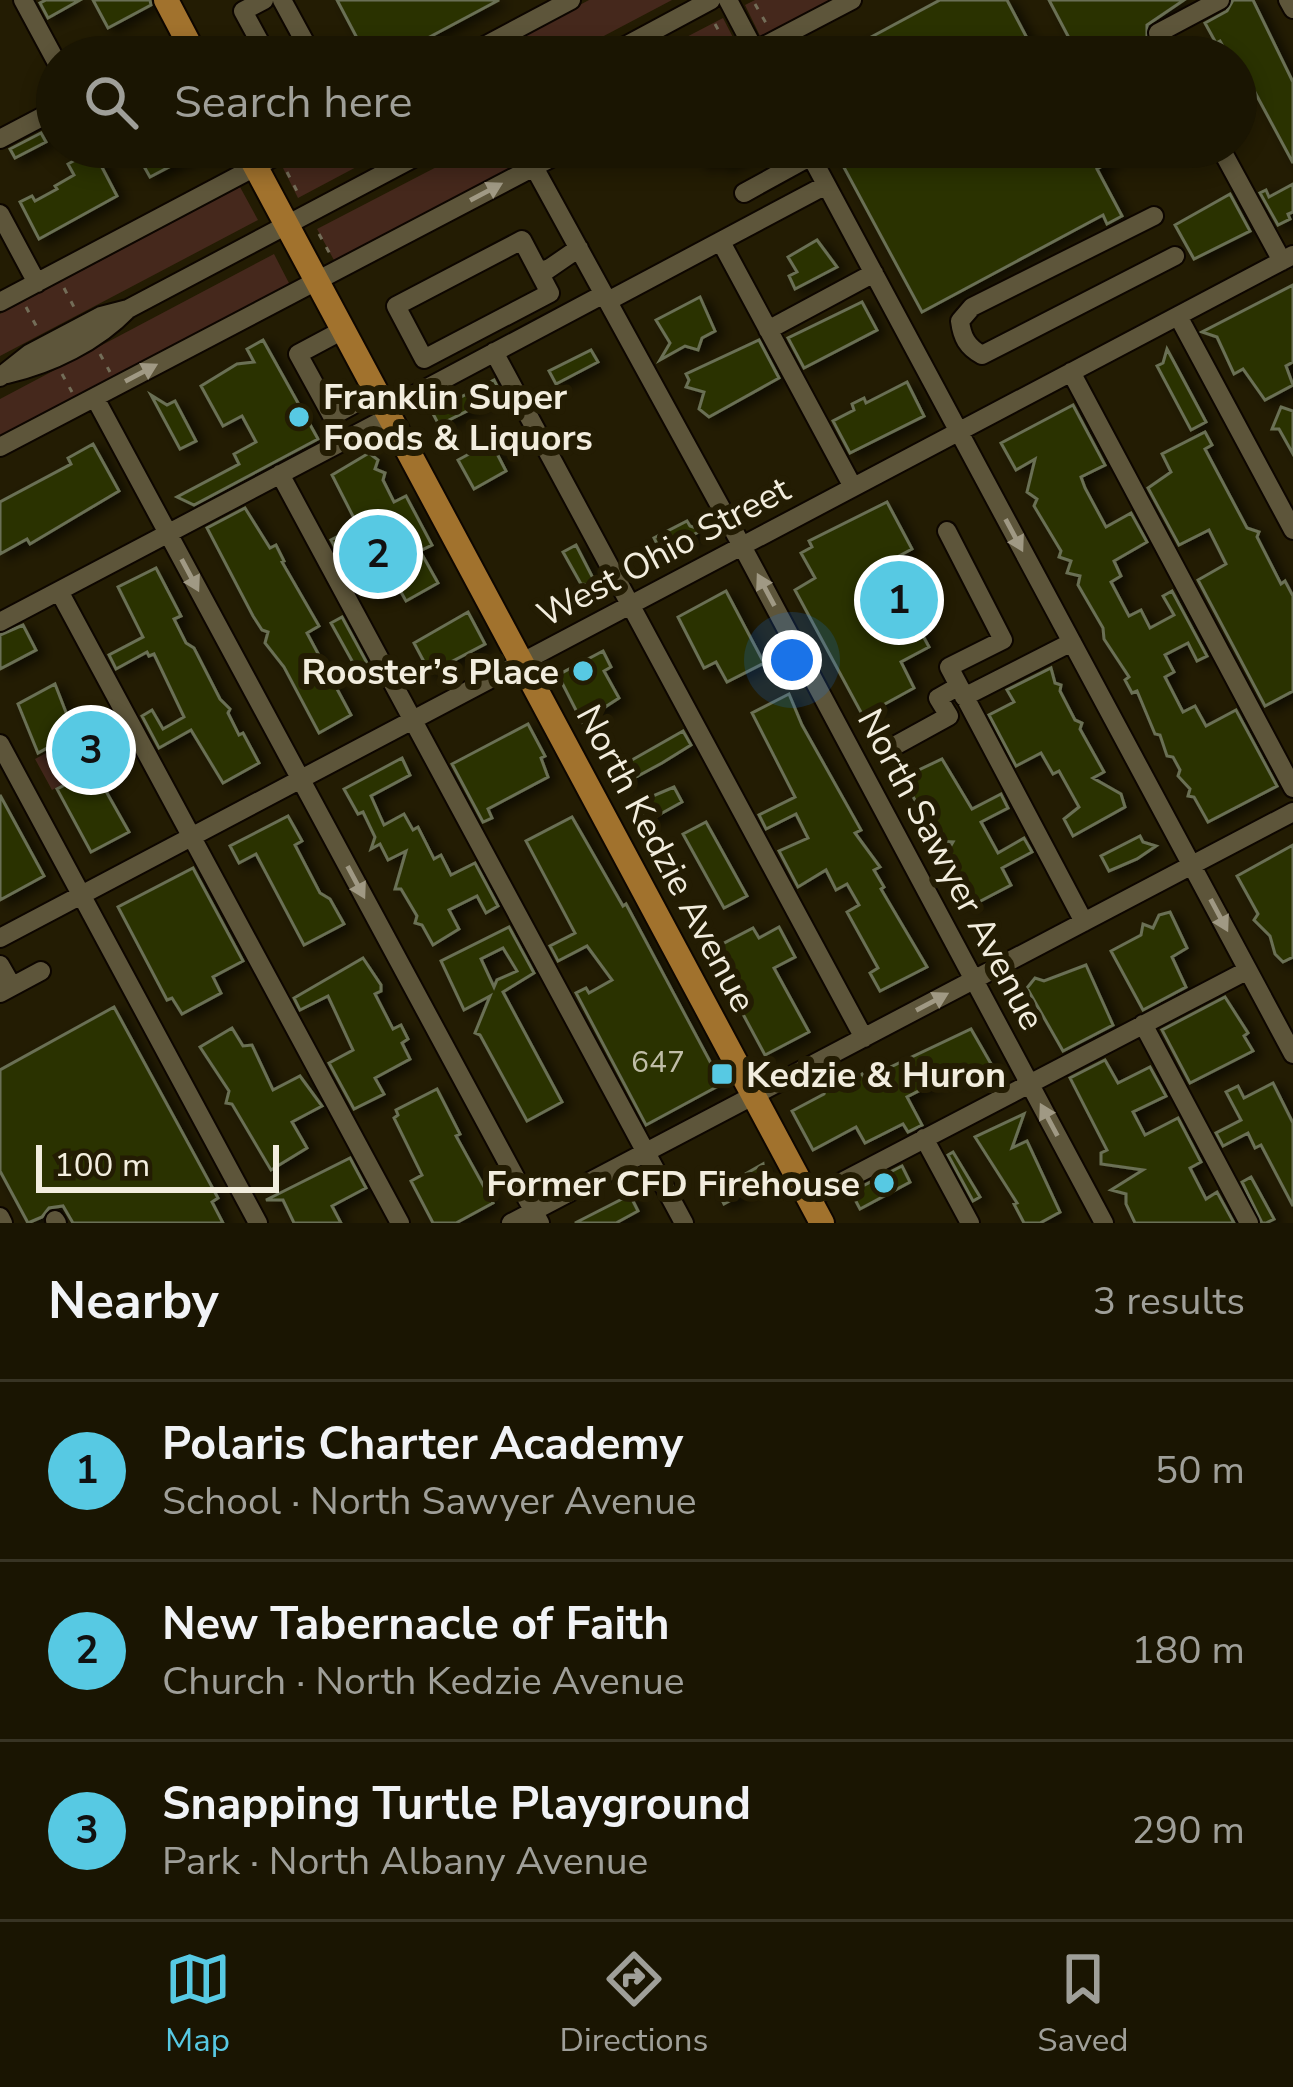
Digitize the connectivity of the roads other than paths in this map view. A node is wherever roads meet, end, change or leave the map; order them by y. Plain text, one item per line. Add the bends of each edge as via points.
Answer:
1 (23, 0) edge
2 (166, 0) edge
3 (264, 0) edge
4 (282, 0) edge
5 (571, 0) edge
6 (712, 0) edge
7 (728, 0) edge
8 (852, 0) edge
9 (1220, 0) edge
10 (1288, 0) edge
11 (1293, 9) edge
12 (42, 36) edge
13 (186, 36) edge
14 (257, 36) edge
15 (302, 36) edge
16 (503, 36) edge
17 (644, 36) edge
18 (741, 36) edge
19 (782, 36) edge
20 (1160, 36) edge
21 (36, 120) edge
22 (0, 139) edge
23 (231, 168) edge
24 (256, 168) edge
25 (394, 168) edge
26 (530, 168) edge
27 (535, 168) edge
28 (783, 168) edge
29 (818, 168) edge
30 (1233, 168) edge
31 (826, 185) junction
32 (744, 193) dead end
33 (0, 214) edge
34 (1154, 216) dead end
35 (287, 225) junction
36 (721, 242) junction
37 (572, 251) junction
38 (1175, 256) dead end
39 (1289, 261) edge
40 (538, 269) junction
41 (326, 272) junction
42 (874, 273) junction
43 (37, 283) junction
44 (606, 297) junction
45 (0, 302) edge
46 (1178, 316) junction
47 (343, 330) junction
48 (768, 330) junction
49 (494, 352) junction
50 (1071, 372) junction
51 (3, 376) edge
52 (86, 398) junction
53 (384, 406) junction
54 (959, 431) junction
55 (0, 447) edge
56 (280, 474) junction
57 (853, 488) junction
58 (1293, 530) edge
59 (947, 531) dead end
60 (168, 533) junction
61 (742, 546) junction
62 (59, 591) junction
63 (630, 605) junction
64 (0, 622) edge
65 (1072, 642) junction
66 (521, 663) junction
67 (962, 692) junction
68 (413, 720) junction
69 (0, 744) edge
70 (889, 749) dead end
71 (301, 779) junction
72 (9, 782) edge
73 (1293, 788) edge
74 (1293, 812) edge
75 (191, 837) junction
76 (1192, 865) junction
77 (82, 895) junction
78 (1084, 922) junction
79 (0, 938) edge
80 (0, 965) edge
81 (1248, 970) junction
82 (41, 971) dead end
83 (974, 980) junction
84 (6, 990) edge
85 (1143, 1024) junction
86 (864, 1038) junction
87 (1293, 1054) edge
88 (1029, 1084) junction
89 (754, 1096) junction
90 (924, 1138) junction
91 (646, 1153) junction
92 (809, 1198) junction
93 (537, 1217) edge
94 (258, 1223) edge
95 (400, 1223) edge
96 (511, 1223) edge
97 (684, 1223) edge
98 (822, 1223) edge
99 (970, 1223) edge
100 (1104, 1223) edge
101 (1249, 1223) edge

1 - 12 street
2 - 13 main road
3 - 14 street via 243,11
4 - 15 street
5 - 16 street
6 - 17 street
7 - 18 street
8 - 19 street
9 - 20 street
10 - 11 street
21 - 22 street
23 - 43 street
24 - 35 main road, North Kedzie Avenue
25 - 35 street
41 -> 26 street
27 - 37 street, North Sawyer Avenue
28 - 32 street
29 - 31 street
30 - 39 street
31 - 36 street
31 - 42 street
33 - 43 street
34 - 38 street via 972,308 962,334 982,355
35 - 41 main road, North Kedzie Avenue
35 - 51 street via 128,309 108,329
36 - 44 street
36 - 48 street
37 - 40 street via 540,258
37 - 44 street, North Sawyer Avenue
39 - 46 street, West Ohio Street
40 - 40 street via 550,293 424,359 396,306 522,240
41 - 47 main road, North Kedzie Avenue
52 -> 41 street
42 - 48 street
42 - 54 street
43 - 45 street
44 - 49 street
44 - 61 street, North Sawyer Avenue
46 - 50 street, West Ohio Street
46 - 58 street
47 - 53 main road, North Kedzie Avenue
47 - 53 street via 298,354 332,416
48 - 57 street
49 - 53 street
49 - 63 street
50 - 54 street, West Ohio Street
50 - 73 street
52 - 55 street
52 - 60 street
53 - 56 street
53 - 66 main road, North Kedzie Avenue
54 - 57 street, West Ohio Street
54 -> 65 street
56 - 60 street
56 - 68 street
57 - 61 street, West Ohio Street
59 - 67 street via 1003,640 949,668
60 - 62 street
60 -> 71 street
61 - 63 street, West Ohio Street
83 -> 61 street, North Sawyer Avenue
62 - 64 street
62 - 75 street
63 - 66 street, West Ohio Street
63 - 86 street
65 - 67 street
65 - 76 street
66 - 68 street, West Ohio Street
66 - 89 main road, North Kedzie Avenue
67 - 70 street via 938,698 949,716
67 - 78 street
68 - 71 street, West Ohio Street
68 - 91 street
69 - 72 street
71 - 75 street, West Ohio Street
71 -> 93 street
72 - 77 street
74 - 76 street
75 - 77 street, West Ohio Street
75 - 95 street
76 - 78 street
76 -> 81 street
77 - 79 street, West Ohio Street
77 - 94 street
78 - 83 street
80 - 84 street
81 - 85 street
81 - 87 street
82 - 84 street
86 -> 83 street
83 - 88 street, North Sawyer Avenue
85 - 88 street
85 - 101 street
86 - 89 street
88 - 90 street
100 -> 88 street, North Sawyer Avenue
89 - 91 street
89 - 92 main road, North Kedzie Avenue
90 - 92 street
90 - 99 street
91 - 93 street
91 - 97 street
92 - 98 main road, North Kedzie Avenue
93 - 96 street

